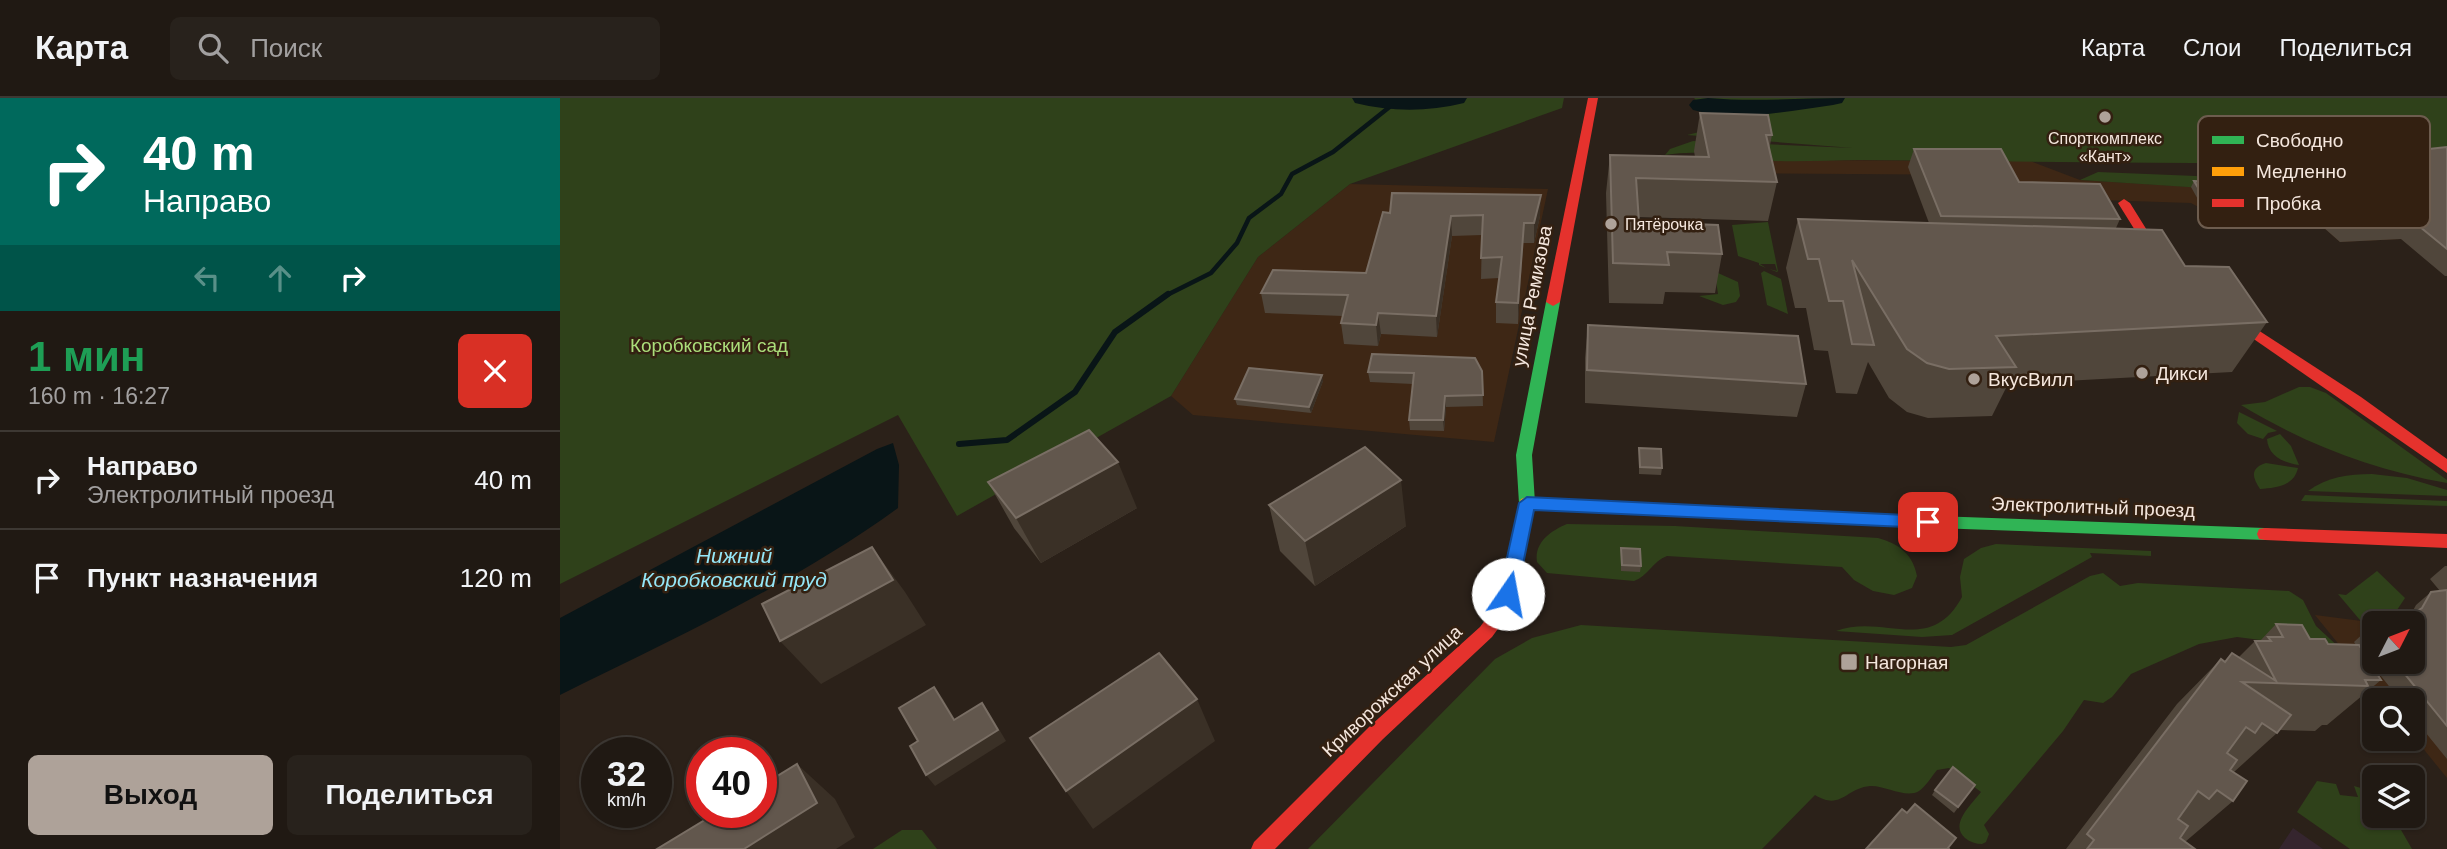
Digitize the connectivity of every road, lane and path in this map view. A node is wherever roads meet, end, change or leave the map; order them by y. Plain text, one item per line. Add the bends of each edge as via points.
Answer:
1 (1593, 98) edge
2 (2124, 203) dead end
3 (2171, 278) edge
4 (2215, 307) edge
5 (2447, 467) edge
6 (1527, 503) junction
7 (2447, 541) edge
8 (1261, 849) edge

1 - 6 street, улица Ремизова via 1524,455
2 - 3 street
4 - 5 street
6 - 7 street, Электролитный проезд
6 - 8 street, Криворожская улица via 1508,594 1486,632

